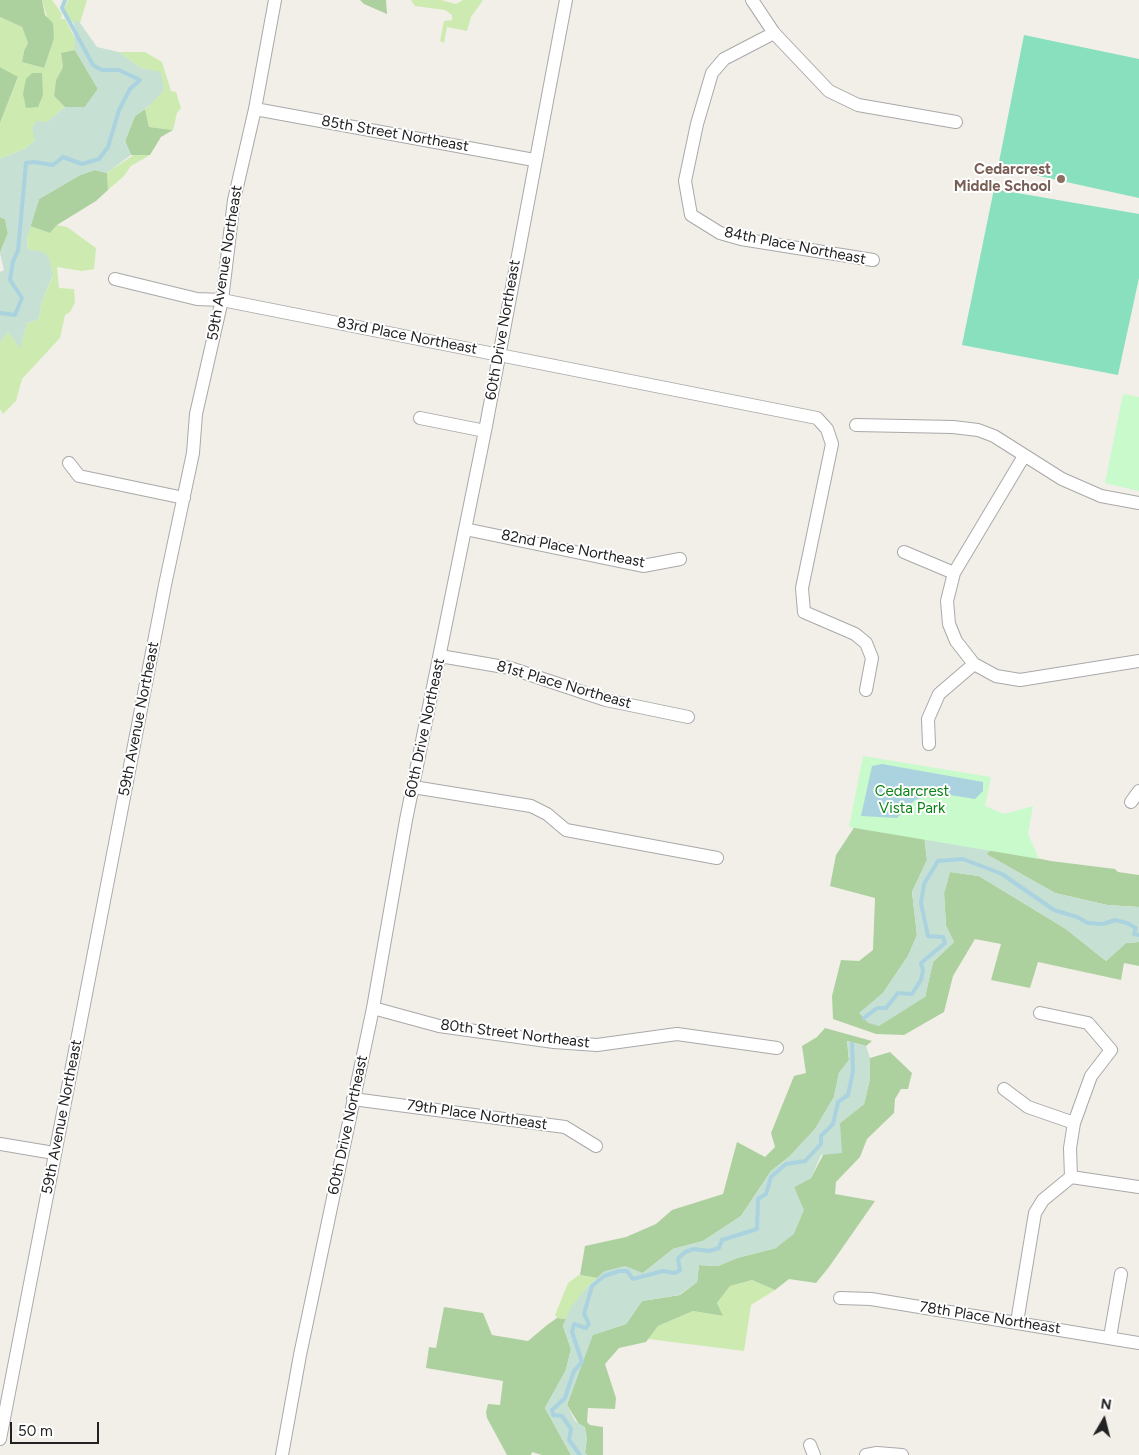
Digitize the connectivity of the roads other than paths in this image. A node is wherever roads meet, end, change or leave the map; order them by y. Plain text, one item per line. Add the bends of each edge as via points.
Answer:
1 (275, 0) edge
2 (566, 0) edge
3 (752, 0) edge
4 (774, 33) junction
5 (255, 108) junction
6 (956, 122) dead end
7 (534, 160) junction
8 (874, 260) dead end
9 (116, 279) dead end
10 (222, 300) junction
11 (499, 354) junction
12 (420, 418) dead end
13 (856, 425) dead end
14 (485, 431) junction
15 (1024, 456) junction
16 (68, 463) dead end
17 (184, 498) junction
18 (1139, 503) edge
19 (465, 529) junction
20 (904, 552) dead end
21 (680, 559) dead end
22 (954, 573) junction
23 (440, 656) junction
24 (1139, 661) edge
25 (974, 664) junction
26 (866, 690) dead end
27 (688, 717) dead end
28 (929, 744) dead end
29 (413, 787) junction
30 (1139, 791) edge
31 (1131, 802) dead end
32 (717, 858) dead end
33 (373, 1008) junction
34 (1040, 1013) dead end
35 (777, 1048) dead end
36 (1004, 1089) dead end
37 (353, 1099) junction
38 (1074, 1123) junction
39 (0, 1144) edge
40 (596, 1146) dead end
41 (54, 1154) junction
42 (1071, 1177) junction
43 (1139, 1186) edge
44 (1121, 1274) dead end
45 (840, 1298) dead end
46 (1017, 1322) junction
47 (1110, 1337) junction
48 (1139, 1343) edge
49 (0, 1439) edge
50 (282, 1455) edge
51 (866, 1455) edge
52 (902, 1455) edge

1 - 5 street, 59th Avenue Northeast
2 - 7 street, 60th Drive Northeast
3 - 4 street
4 - 6 street via 829,91 858,105
4 - 8 street, 84th Place Northeast via 724,59 712,73 685,181 691,215 720,233 741,239
5 - 7 street, 85th Street Northeast
5 - 10 street, 59th Avenue Northeast via 234,200
7 - 11 street, 60th Drive Northeast
9 - 10 street, 83rd Place Northeast via 197,299
10 - 11 street, 83rd Place Northeast
10 - 17 street, 59th Avenue Northeast via 196,414 193,453
11 - 14 street, 60th Drive Northeast
11 - 26 street, 83rd Place Northeast via 817,418 827,428 832,444 802,588 804,612 854,634 866,643 872,658
12 - 14 street
13 - 15 street via 978,430 994,436
14 - 19 street, 60th Drive Northeast
15 - 18 street via 1062,479 1101,496
15 - 22 street
16 - 17 street via 79,476
17 - 41 street, 59th Avenue Northeast
19 - 21 street, 82nd Place Northeast via 643,566
19 - 23 street, 60th Drive Northeast
20 - 22 street
22 - 25 street via 947,601 949,624 956,641
23 - 27 street, 81st Place Northeast via 510,668 606,700
23 - 29 street, 60th Drive Northeast
24 - 25 street via 1020,680 996,676
25 - 28 street via 939,694 928,719
29 - 32 street via 531,806 566,830
29 - 33 street, 60th Drive Northeast
30 - 31 street
33 - 35 street, 80th Street Northeast via 439,1026 554,1042 597,1045 677,1034
33 - 37 street, 60th Drive Northeast
34 - 38 street via 1088,1023 1111,1050 1091,1076
36 - 38 street via 1028,1107
37 - 40 street, 79th Place Northeast via 565,1127
37 - 50 street, 60th Drive Northeast
38 - 42 street via 1070,1148
39 - 41 street
41 - 49 street, 59th Avenue Northeast
42 - 43 street
42 - 46 street via 1042,1200 1035,1214
44 - 47 street
45 - 46 street, 78th Place Northeast via 871,1299
46 - 47 street, 78th Place Northeast
47 - 48 street, 78th Place Northeast
51 - 52 street

